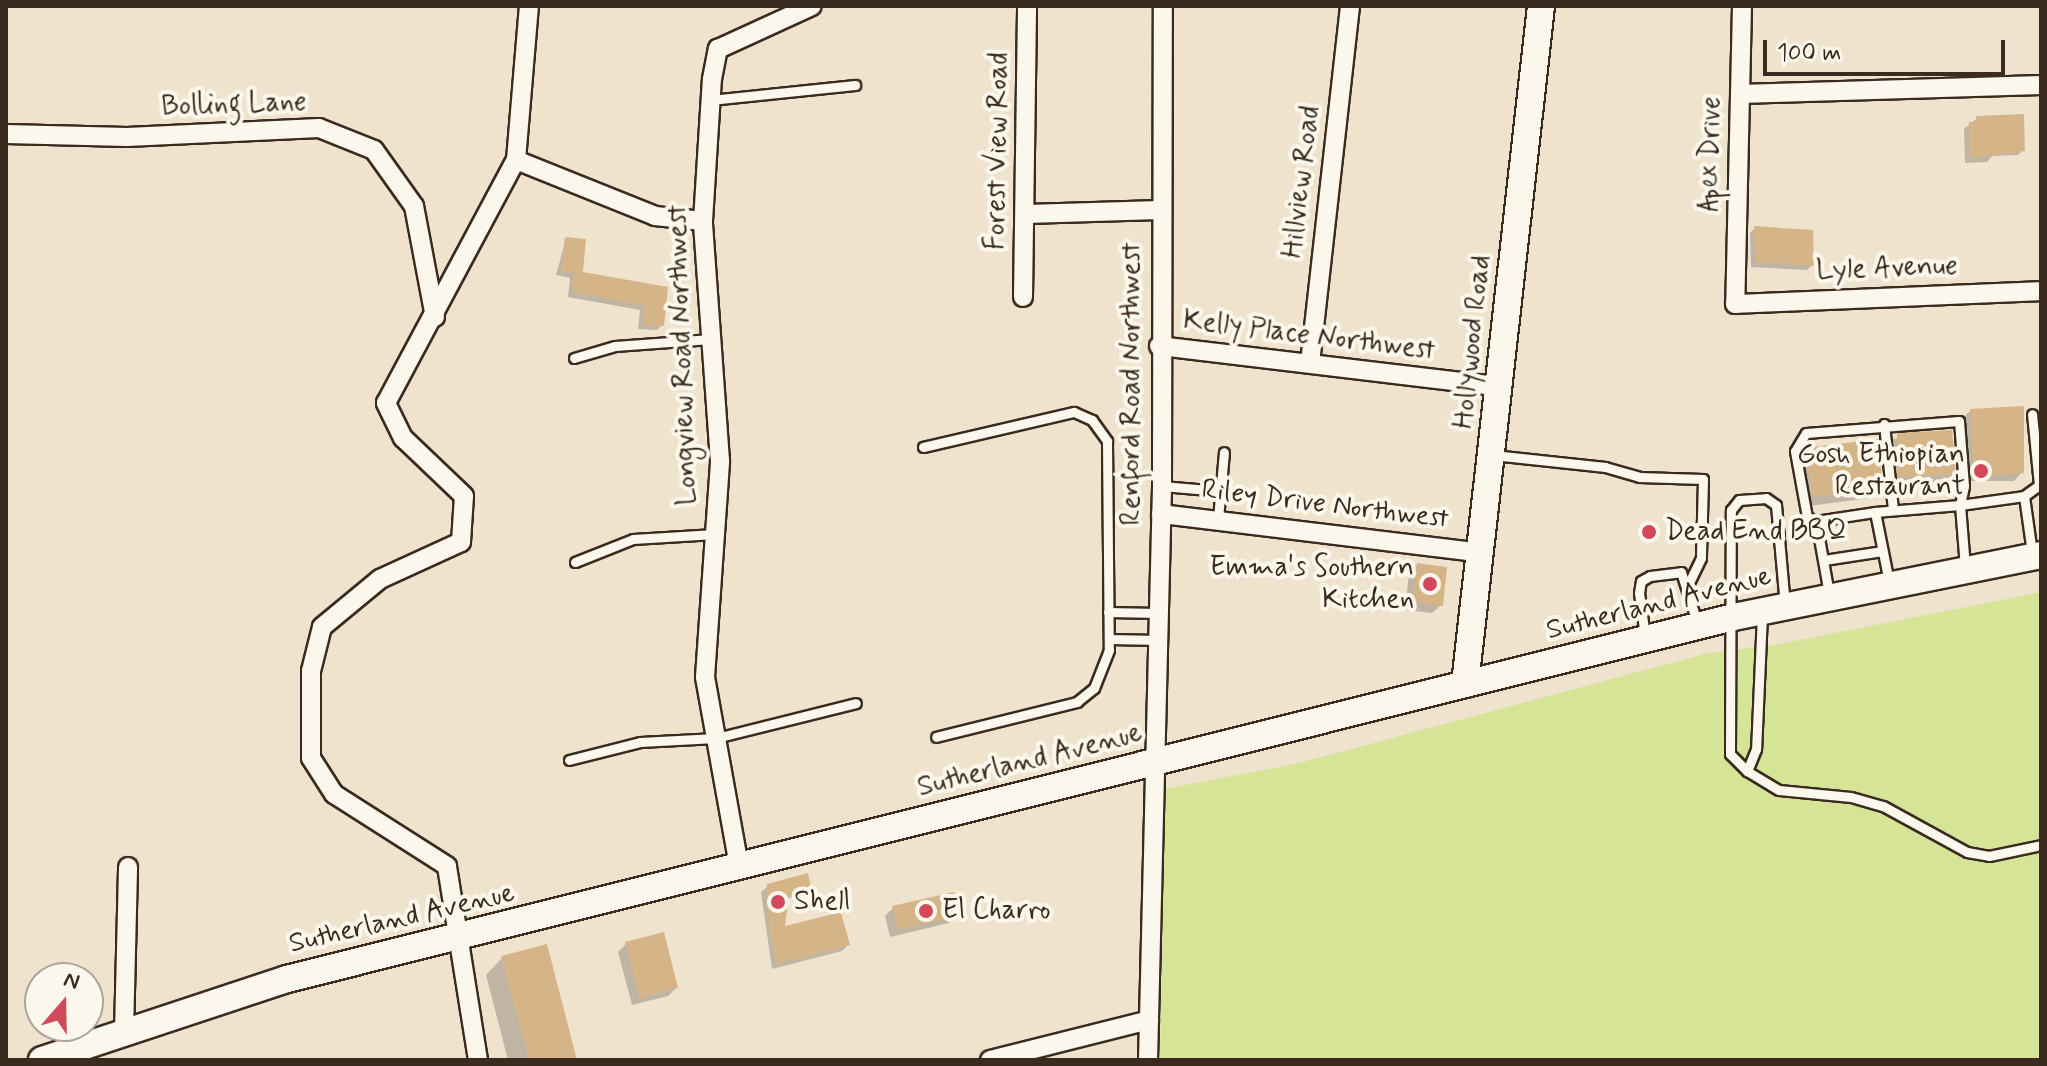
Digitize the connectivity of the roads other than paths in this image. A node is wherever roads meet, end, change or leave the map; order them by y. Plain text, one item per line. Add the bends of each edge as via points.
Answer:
1 (812, 6) edge
2 (1027, 6) edge
3 (1163, 6) edge
4 (1350, 6) edge
5 (1541, 6) edge
6 (1742, 6) edge
7 (530, 8) edge
8 (855, 85) dead end
9 (2041, 85) edge
10 (1740, 94) junction
11 (710, 100) junction
12 (6, 134) edge
13 (516, 160) junction
14 (1159, 210) junction
15 (1027, 214) junction
16 (703, 221) junction
17 (2041, 291) edge
18 (1023, 297) dead end
19 (1735, 304) joint
20 (435, 317) junction
21 (711, 339) junction
22 (1159, 346) junction
23 (574, 358) dead end
24 (1310, 363) junction
25 (1501, 387) junction
26 (2032, 414) dead end
27 (1884, 424) junction
28 (923, 447) dead end
29 (1224, 452) dead end
30 (1493, 455) junction
31 (1162, 486) junction
32 (1220, 491) junction
33 (2024, 496) junction
34 (1960, 505) junction
35 (1893, 510) junction
36 (1875, 512) junction
37 (1161, 514) junction
38 (1218, 519) junction
39 (1816, 521) junction
40 (715, 534) junction
41 (1882, 551) junction
42 (1482, 553) junction
43 (2037, 556) edge
44 (1824, 560) junction
45 (575, 562) dead end
46 (1965, 570) junction
47 (1688, 585) junction
48 (1890, 585) junction
49 (1829, 597) junction
50 (1774, 608) junction
51 (1108, 612) junction
52 (1159, 613) junction
53 (1734, 617) junction
54 (1697, 626) junction
55 (1109, 639) junction
56 (1646, 639) junction
57 (1159, 640) junction
58 (1465, 684) junction
59 (856, 703) dead end
60 (936, 737) dead end
61 (716, 738) junction
62 (569, 760) dead end
63 (1155, 762) junction
64 (1747, 771) junction
65 (2041, 845) edge
66 (739, 866) junction
67 (128, 867) dead end
68 (459, 939) junction
69 (1149, 1020) junction
70 (124, 1033) junction
71 (42, 1060) edge
72 (478, 1060) edge
73 (990, 1060) edge
74 (1148, 1060) edge

1 - 11 street, Longview Road Northwest via 718,49
2 - 15 street, Forest View Road
3 - 14 street, Renford Road Northwest
4 - 24 street, Hillview Road
5 - 25 street, Hollywood Road
6 - 10 street, Apex Drive
7 - 13 street
8 - 11 lane
9 - 10 street
10 - 19 street, Apex Drive
11 - 16 street, Longview Road Northwest
12 - 20 street, Bolling Lane via 127,137 319,128 374,150 414,206
13 - 16 street via 655,216
13 - 20 street
14 - 15 street
14 - 22 street, Renford Road Northwest
15 - 18 street, Forest View Road
16 - 21 street, Longview Road Northwest
17 - 19 street, Lyle Avenue
20 - 68 street via 386,403 403,438 464,496 461,542 380,579 322,627 311,671 311,758 334,794 447,866
21 - 23 lane via 615,346
21 - 40 street, Longview Road Northwest via 720,461
22 - 24 street, Kelly Place Northwest
22 - 31 street, Renford Road Northwest
24 - 25 street, Kelly Place Northwest
25 - 30 street, Hollywood Road
26 - 33 lane via 2039,485
27 - 34 lane via 1959,421 1964,486
27 - 35 lane
27 - 39 lane via 1806,433 1795,451 1807,517
28 - 51 lane via 1053,415 1074,412 1092,420 1107,441
29 - 32 lane
30 - 42 street, Hollywood Road
30 - 47 lane via 1605,467 1639,477 1703,479 1701,558
31 - 32 lane
31 - 37 street, Renford Road Northwest
32 - 38 lane
33 - 34 lane
33 - 43 lane
34 - 35 lane
34 - 46 lane
35 - 36 lane
36 - 39 lane
36 - 41 lane
37 - 38 street, Riley Drive Northwest
37 - 52 street, Renford Road Northwest
38 - 42 street, Riley Drive Northwest
39 - 44 lane
40 - 45 lane via 633,539
40 - 61 street, Longview Road Northwest via 705,677
41 - 44 lane
41 - 48 lane
42 - 58 street, Hollywood Road
43 - 46 street, Sutherland Avenue
44 - 49 lane
46 - 48 street, Sutherland Avenue
47 - 54 lane
47 - 56 lane via 1681,572 1641,581
48 - 49 street, Sutherland Avenue
49 - 50 street, Sutherland Avenue
50 - 53 street, Sutherland Avenue
50 - 53 lane via 1776,505 1766,498 1739,500 1731,510
50 - 64 lane via 1756,749
51 - 52 lane
51 - 55 lane
52 - 57 street, Renford Road Northwest
53 - 54 street, Sutherland Avenue
53 - 64 lane via 1730,754
54 - 56 street, Sutherland Avenue
55 - 57 lane
55 - 60 lane via 1094,688 1077,702
56 - 58 street, Sutherland Avenue
57 - 63 street, Renford Road Northwest
58 - 63 street, Sutherland Avenue
59 - 61 lane
61 - 62 lane via 640,742
61 - 66 street, Longview Road Northwest
63 - 66 street, Sutherland Avenue
63 - 69 street, Renford Road Northwest
64 - 65 lane via 1779,790 1851,797 1883,806 1967,852 1989,856
66 - 68 street, Sutherland Avenue
67 - 70 street
68 - 70 street, Sutherland Avenue via 287,979
68 - 72 street
69 - 73 street
69 - 74 street, Renford Road Northwest
70 - 71 street, Sutherland Avenue

